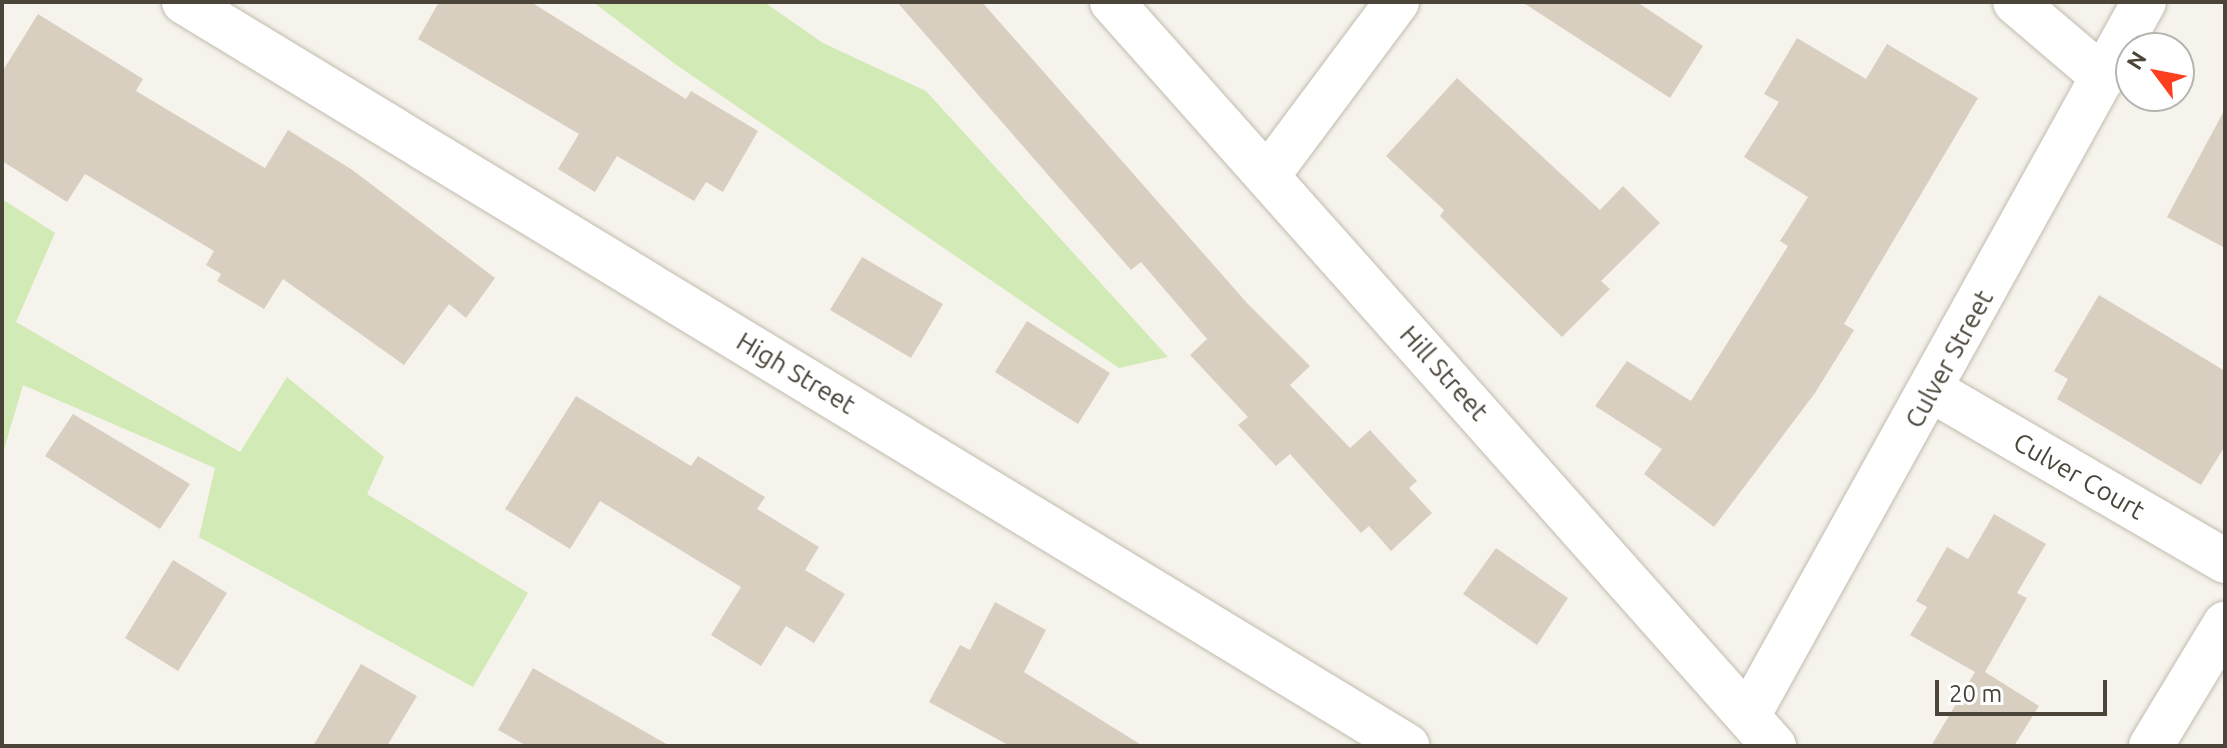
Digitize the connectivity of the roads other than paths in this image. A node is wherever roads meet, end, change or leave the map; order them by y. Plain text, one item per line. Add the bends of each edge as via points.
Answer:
1 (184, 2) edge
2 (1112, 2) edge
3 (1397, 2) edge
4 (2015, 2) edge
5 (2144, 2) edge
6 (2103, 77) junction
7 (1268, 175) junction
8 (1933, 391) junction
9 (2225, 561) edge
10 (2225, 624) edge
11 (1761, 730) edge
12 (1407, 746) edge
13 (2151, 746) edge

1 - 12 street, High Street
2 - 7 street, Hill Street
3 - 7 street
4 - 6 street
5 - 6 street, Culver Street
6 - 8 street, Culver Street
7 - 11 street, Hill Street
8 - 9 street, Culver Court
8 - 11 street, Culver Street
10 - 13 street

